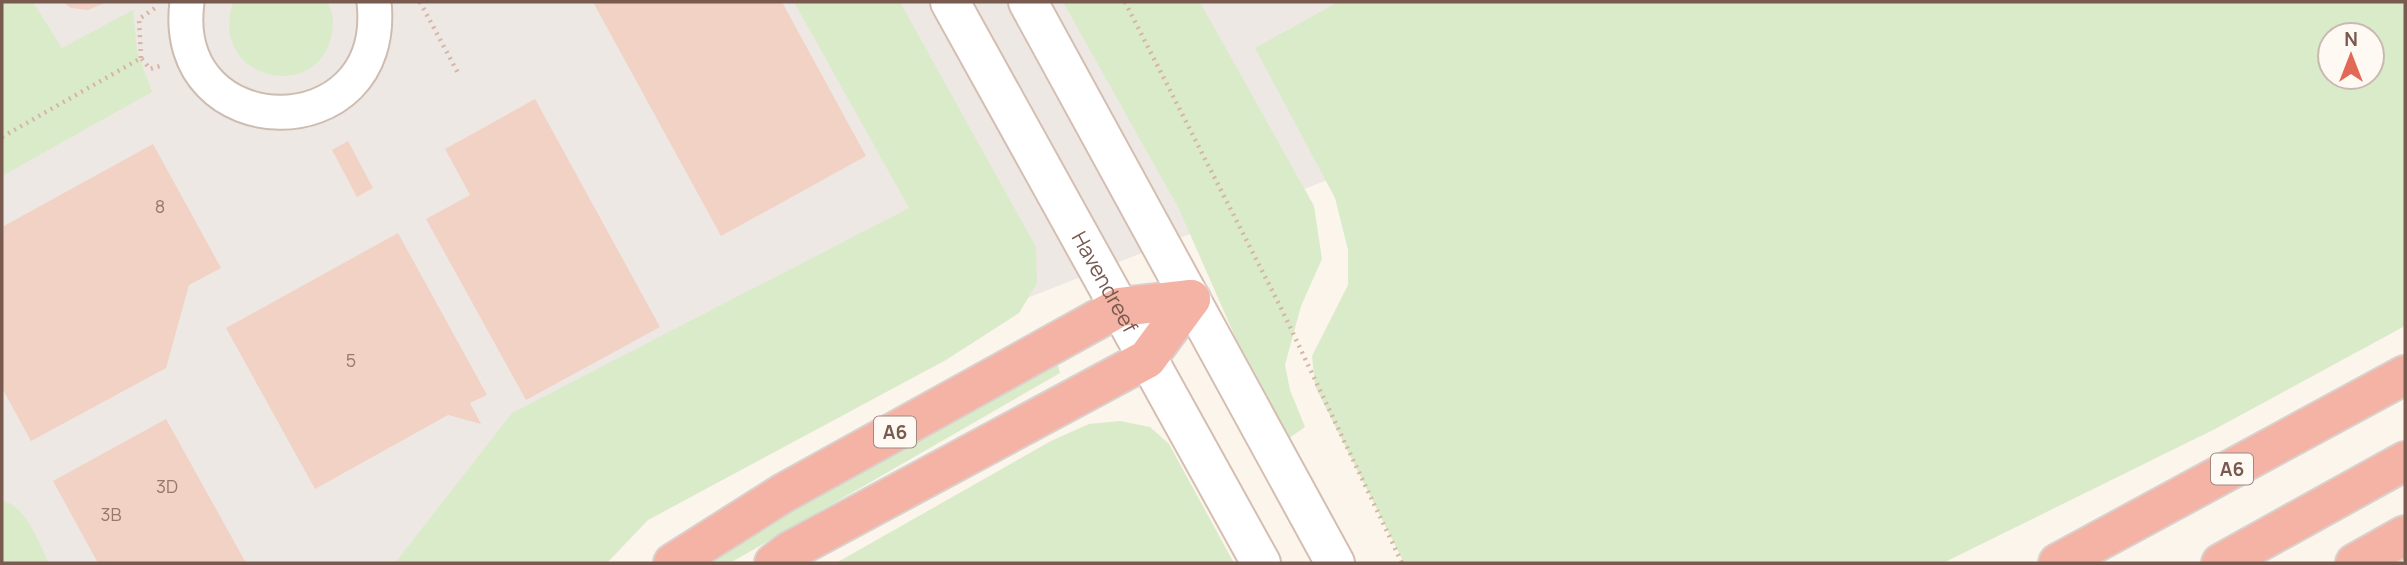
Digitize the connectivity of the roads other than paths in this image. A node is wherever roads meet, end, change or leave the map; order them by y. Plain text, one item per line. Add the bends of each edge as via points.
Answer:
1 (187, 2) edge
2 (374, 2) edge
3 (950, 2) edge
4 (1028, 2) edge
5 (1191, 299) junction
6 (1120, 307) junction
7 (1147, 359) junction
8 (2405, 374) edge
9 (2405, 461) edge
10 (2405, 535) edge
11 (673, 563) edge
12 (774, 563) edge
13 (1261, 563) edge
14 (1335, 563) edge
15 (2058, 563) edge
16 (2221, 563) edge
17 (2355, 563) edge

1 - 2 street via 187,37 193,57 216,90 250,110 285,114 318,107 347,88 368,60 376,26
3 - 6 main road, Havendreef
4 - 5 main road
5 - 6 highway
5 - 7 highway
5 - 14 main road
6 - 7 main road, Havendreef
6 - 11 highway, A6 via 782,494
7 - 12 highway
7 - 13 main road, Havendreef
8 - 15 highway, A6
9 - 16 highway
10 - 17 highway

